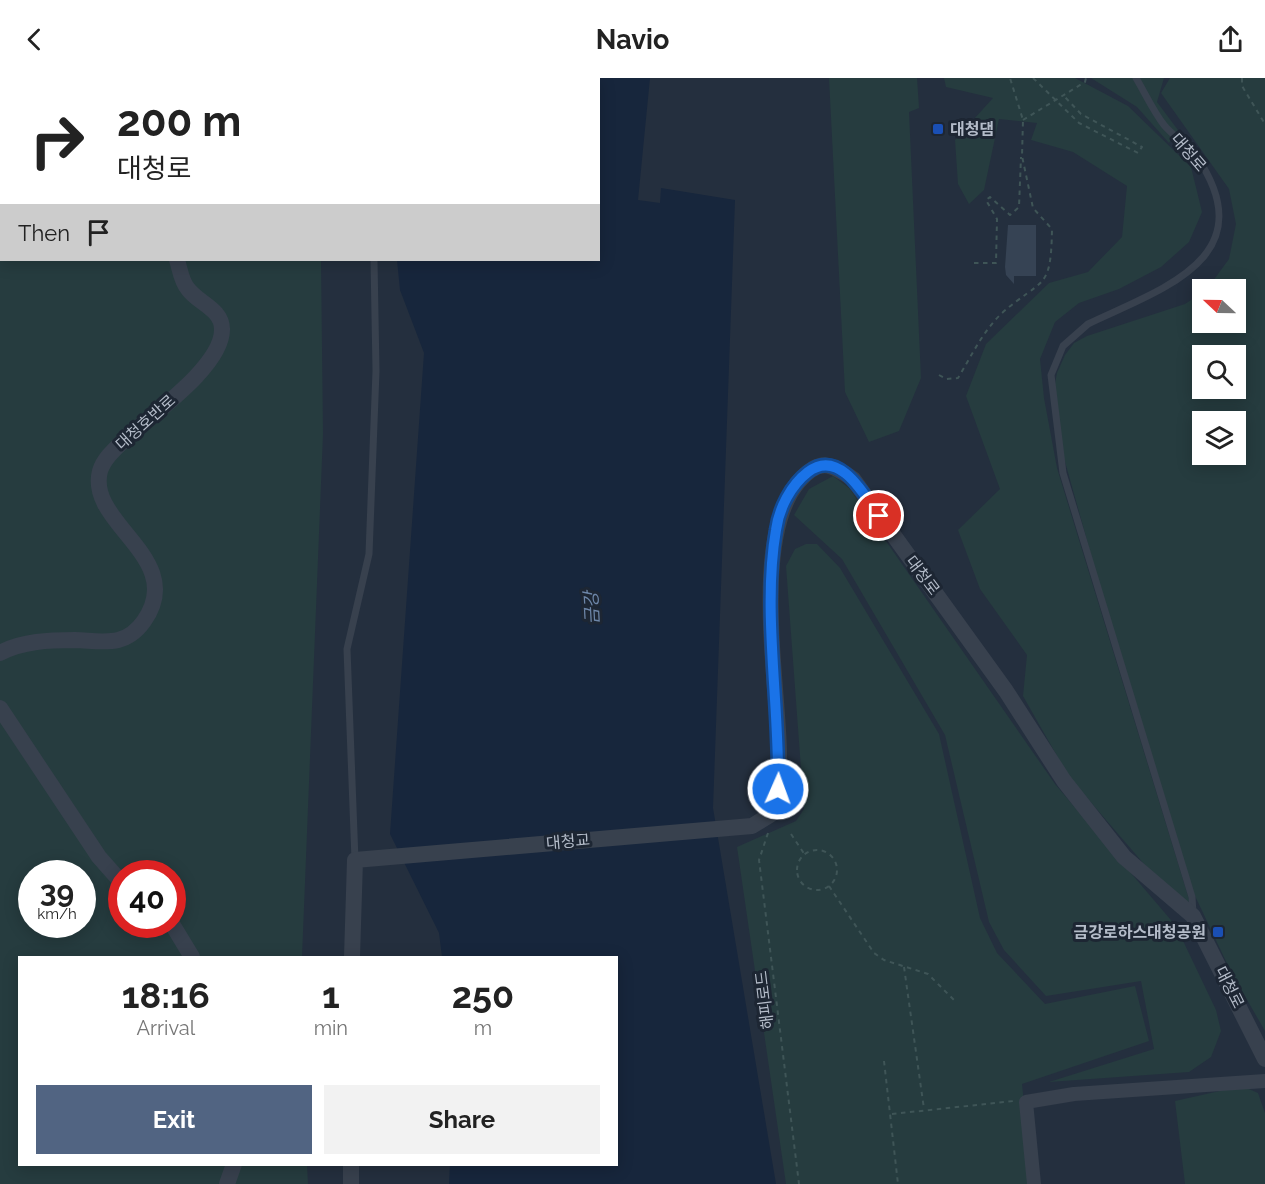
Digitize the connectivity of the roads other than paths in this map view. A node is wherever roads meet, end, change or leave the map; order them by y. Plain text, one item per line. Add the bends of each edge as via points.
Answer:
1 (1136, 78) edge
2 (177, 261) edge
3 (374, 261) edge
4 (0, 653) edge
5 (0, 708) edge
6 (770, 815) joint
7 (355, 860) junction
8 (108, 867) edge
9 (1193, 916) junction
10 (180, 938) edge
11 (191, 956) edge
12 (352, 956) edge
13 (1265, 1059) edge
14 (1265, 1081) edge
15 (233, 1166) edge
16 (351, 1166) edge
17 (226, 1184) edge
18 (351, 1184) edge
19 (1034, 1184) edge

1 - 9 lane, 대청로 via 1164,125 1196,155 1210,176 1223,220 1218,240 1210,256 1186,276 1075,333 1057,356 1050,386 1063,473 1192,897
2 - 4 street, 대청호반로 via 188,290 219,317 220,342 186,386 110,453 100,471 100,489 108,510 140,548 153,575 150,608 144,621 121,641 24,643
3 - 7 lane via 376,371 369,554 347,649
5 - 8 street
6 - 7 street, 대청교 via 752,826
6 - 9 street, 대청로 via 778,789 779,753 772,606 776,529 790,492 806,473 819,465 834,466 853,479 1006,691 1064,780 1124,857
7 - 12 street
9 - 13 street, 대청로
10 - 11 street
14 - 19 street via 1074,1094 1026,1102
15 - 17 street
16 - 18 street

